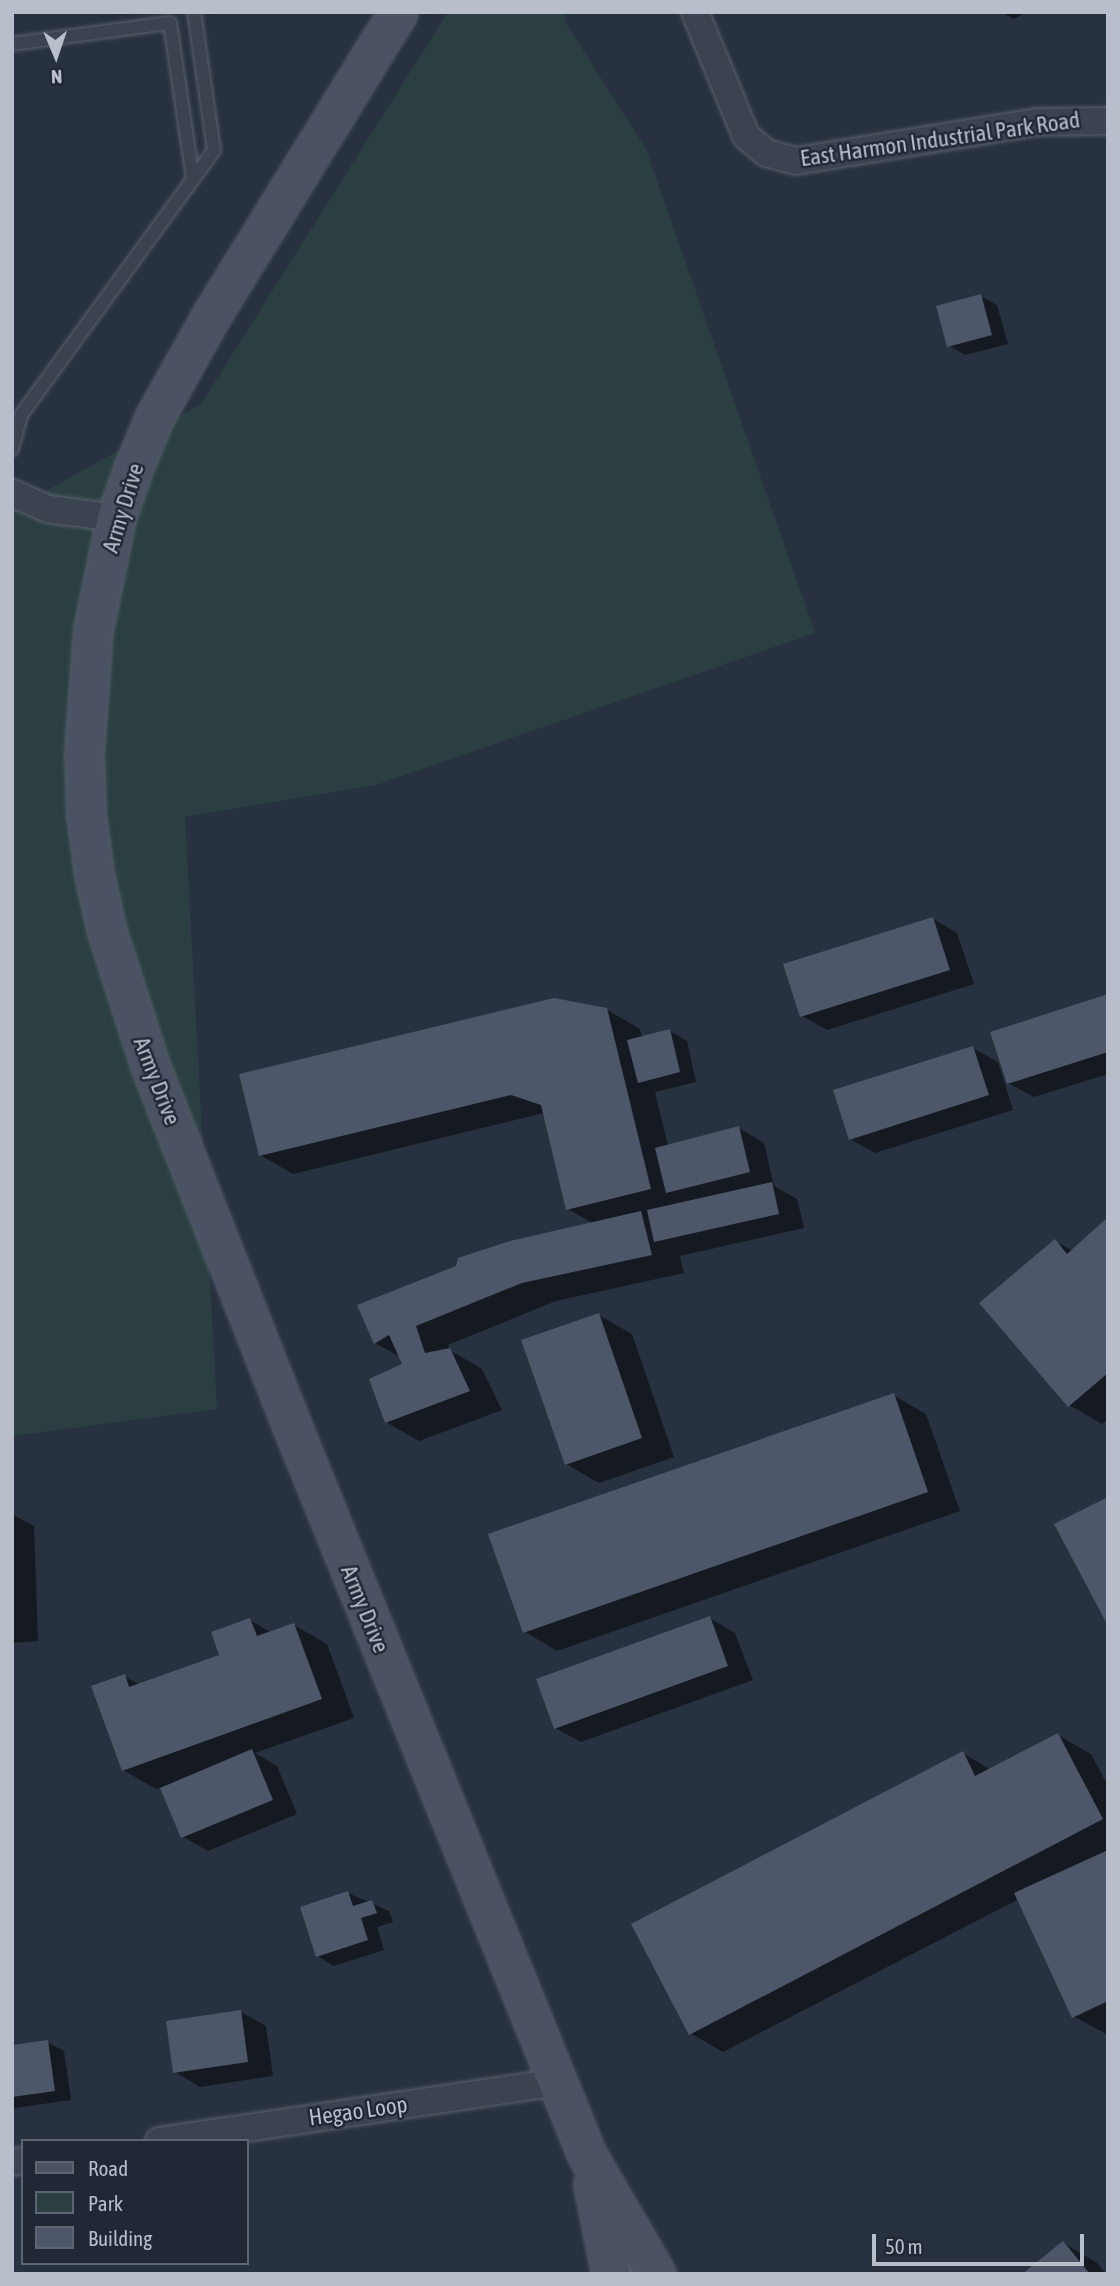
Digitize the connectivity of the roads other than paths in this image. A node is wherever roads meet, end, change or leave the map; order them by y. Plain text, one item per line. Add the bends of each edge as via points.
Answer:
1 (194, 12) edge
2 (398, 12) edge
3 (695, 12) edge
4 (12, 44) edge
5 (1108, 121) edge
6 (193, 178) junction
7 (17, 411) edge
8 (12, 449) edge
9 (12, 493) edge
10 (116, 518) junction
11 (557, 2082) junction
12 (172, 2139) edge
13 (587, 2155) junction
14 (611, 2274) edge
15 (656, 2274) edge

1 - 6 lane via 214,150
2 - 10 main road, Army Drive via 182,366 154,418
3 - 5 street, East Harmon Industrial Park Road via 746,136 766,153 796,161 1037,122
4 - 6 lane via 170,23
6 - 7 lane
7 - 8 lane
9 - 10 street via 48,509
10 - 11 main road, Army Drive via 93,630 84,754 94,874 123,989 285,1410
11 - 12 street, Hegao Loop
11 - 13 main road, Army Drive
13 - 14 main road, Army Drive
13 - 15 main road, Army Drive

